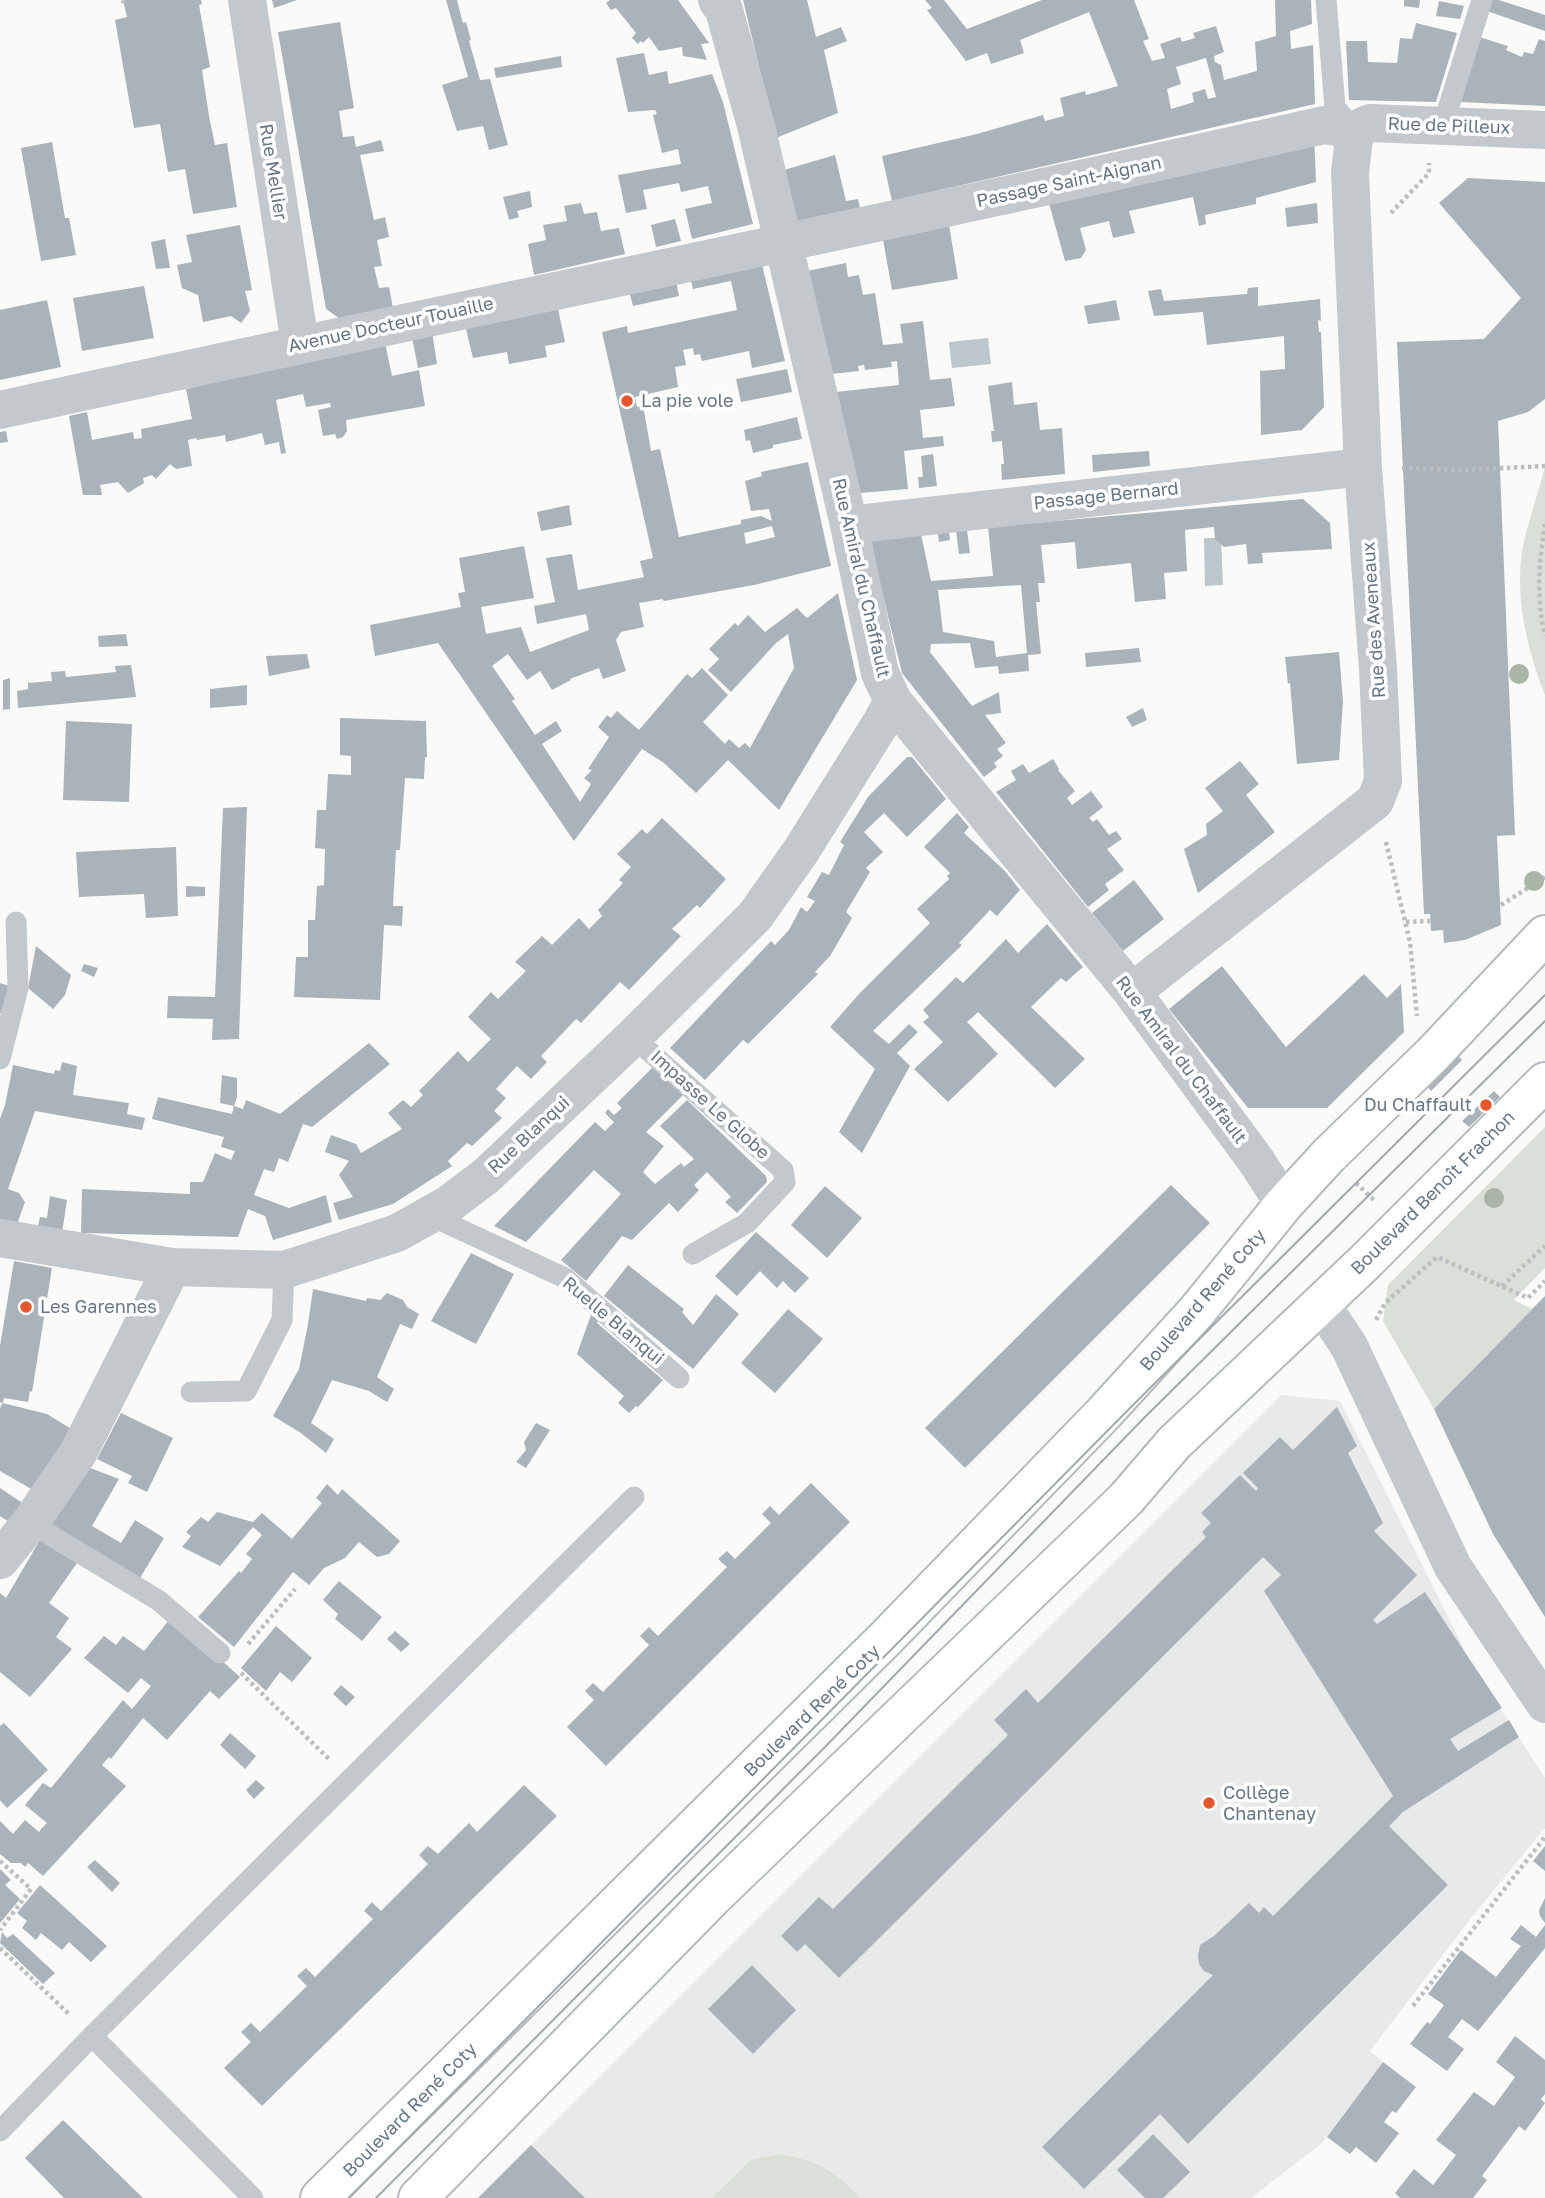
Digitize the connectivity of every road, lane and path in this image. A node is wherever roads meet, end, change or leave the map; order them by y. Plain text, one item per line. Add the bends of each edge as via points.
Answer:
1 (247, 0) edge
2 (717, 0) edge
3 (1326, 0) edge
4 (1482, 0) edge
5 (1443, 125) junction
6 (1354, 130) junction
7 (1545, 130) edge
8 (1429, 173) dead end
9 (1390, 214) dead end
10 (782, 242) junction
11 (300, 344) junction
12 (0, 410) edge
13 (1545, 466) edge
14 (1363, 467) junction
15 (1545, 524) edge
16 (849, 525) junction
17 (1545, 636) edge
18 (893, 701) junction
19 (1375, 801) junction
20 (1545, 877) edge
21 (1500, 905) dead end
22 (1430, 921) dead end
23 (16, 922) dead end
24 (1406, 922) junction
25 (1545, 935) edge
26 (1132, 992) junction
27 (1418, 1023) dead end
28 (633, 1037) junction
29 (0, 1059) edge
30 (1545, 1082) edge
31 (1350, 1177) dead end
32 (1284, 1204) junction
33 (1378, 1204) dead end
34 (429, 1214) junction
35 (0, 1238) edge
36 (1545, 1246) edge
37 (693, 1254) dead end
38 (172, 1266) junction
39 (284, 1270) junction
40 (1545, 1281) edge
41 (1502, 1286) junction
42 (1321, 1304) junction
43 (1349, 1346) junction
44 (680, 1378) dead end
45 (191, 1392) dead end
46 (634, 1497) dead end
47 (30, 1523) junction
48 (0, 1560) edge
49 (295, 1589) dead end
50 (226, 1658) junction
51 (1545, 1704) edge
52 (349, 1779) junction
53 (1545, 1837) edge
54 (0, 1861) edge
55 (0, 1930) edge
56 (0, 1948) edge
57 (1413, 2006) dead end
58 (92, 2036) junction
59 (0, 2131) edge
60 (253, 2198) edge
61 (320, 2198) edge
62 (418, 2198) edge

1 - 11 street, Rue Mellier
2 - 10 street, Rue Amiral du Chaffault via 724,10 756,126
3 - 6 lane via 1335,107
4 - 5 lane
5 - 6 street, Rue de Pilleux via 1370,123
5 - 7 street, Rue de Pilleux
6 - 10 street, Passage Saint-Aignan via 1324,125
6 - 14 street, Rue des Aveneaux via 1350,173
8 - 9 path
10 - 11 street, Avenue Docteur Touaille
10 - 16 street, Rue Amiral du Chaffault
11 - 12 street, Avenue Docteur Touaille
13 - 14 path via 1464,470
14 - 16 street, Passage Bernard
14 - 19 street, Rue des Aveneaux via 1383,781
15 - 17 path via 1539,594
16 - 18 street, Rue Amiral du Chaffault via 880,673
18 - 26 street, Rue Amiral du Chaffault
18 - 28 street, Rue Blanqui via 801,851 755,916
19 - 24 path
19 - 26 street
20 - 21 path
22 - 24 path
23 - 29 lane via 18,988
24 - 27 path
25 - 32 main road
26 - 32 street, Rue Amiral du Chaffault
28 - 34 street, Rue Blanqui via 486,1176
28 - 37 lane, Impasse Le Globe via 783,1170 785,1182 747,1223
30 - 42 main road, Boulevard Benoît Frachon
31 - 33 path
32 - 61 main road, Boulevard René Coty via 1197,1311 1104,1413 887,1637
34 - 39 street, Rue Blanqui via 397,1234
34 - 44 lane, Ruelle Blanqui via 565,1278
35 - 38 street, Rue Blanqui
36 - 41 path
38 - 39 street, Rue Blanqui
38 - 47 street via 78,1452
39 - 45 lane via 282,1320 246,1391
40 - 41 path via 1528,1297
41 - 43 path via 1437,1257 1385,1303 1371,1329
42 - 43 street
42 - 62 main road via 712,1898
43 - 51 street via 1453,1567
46 - 52 lane
47 - 48 street
47 - 50 lane via 158,1600
49 - 50 path
50 - 52 path
52 - 58 lane
53 - 57 path
54 - 55 path via 32,1889
56 - 58 path
58 - 59 lane
58 - 60 lane

